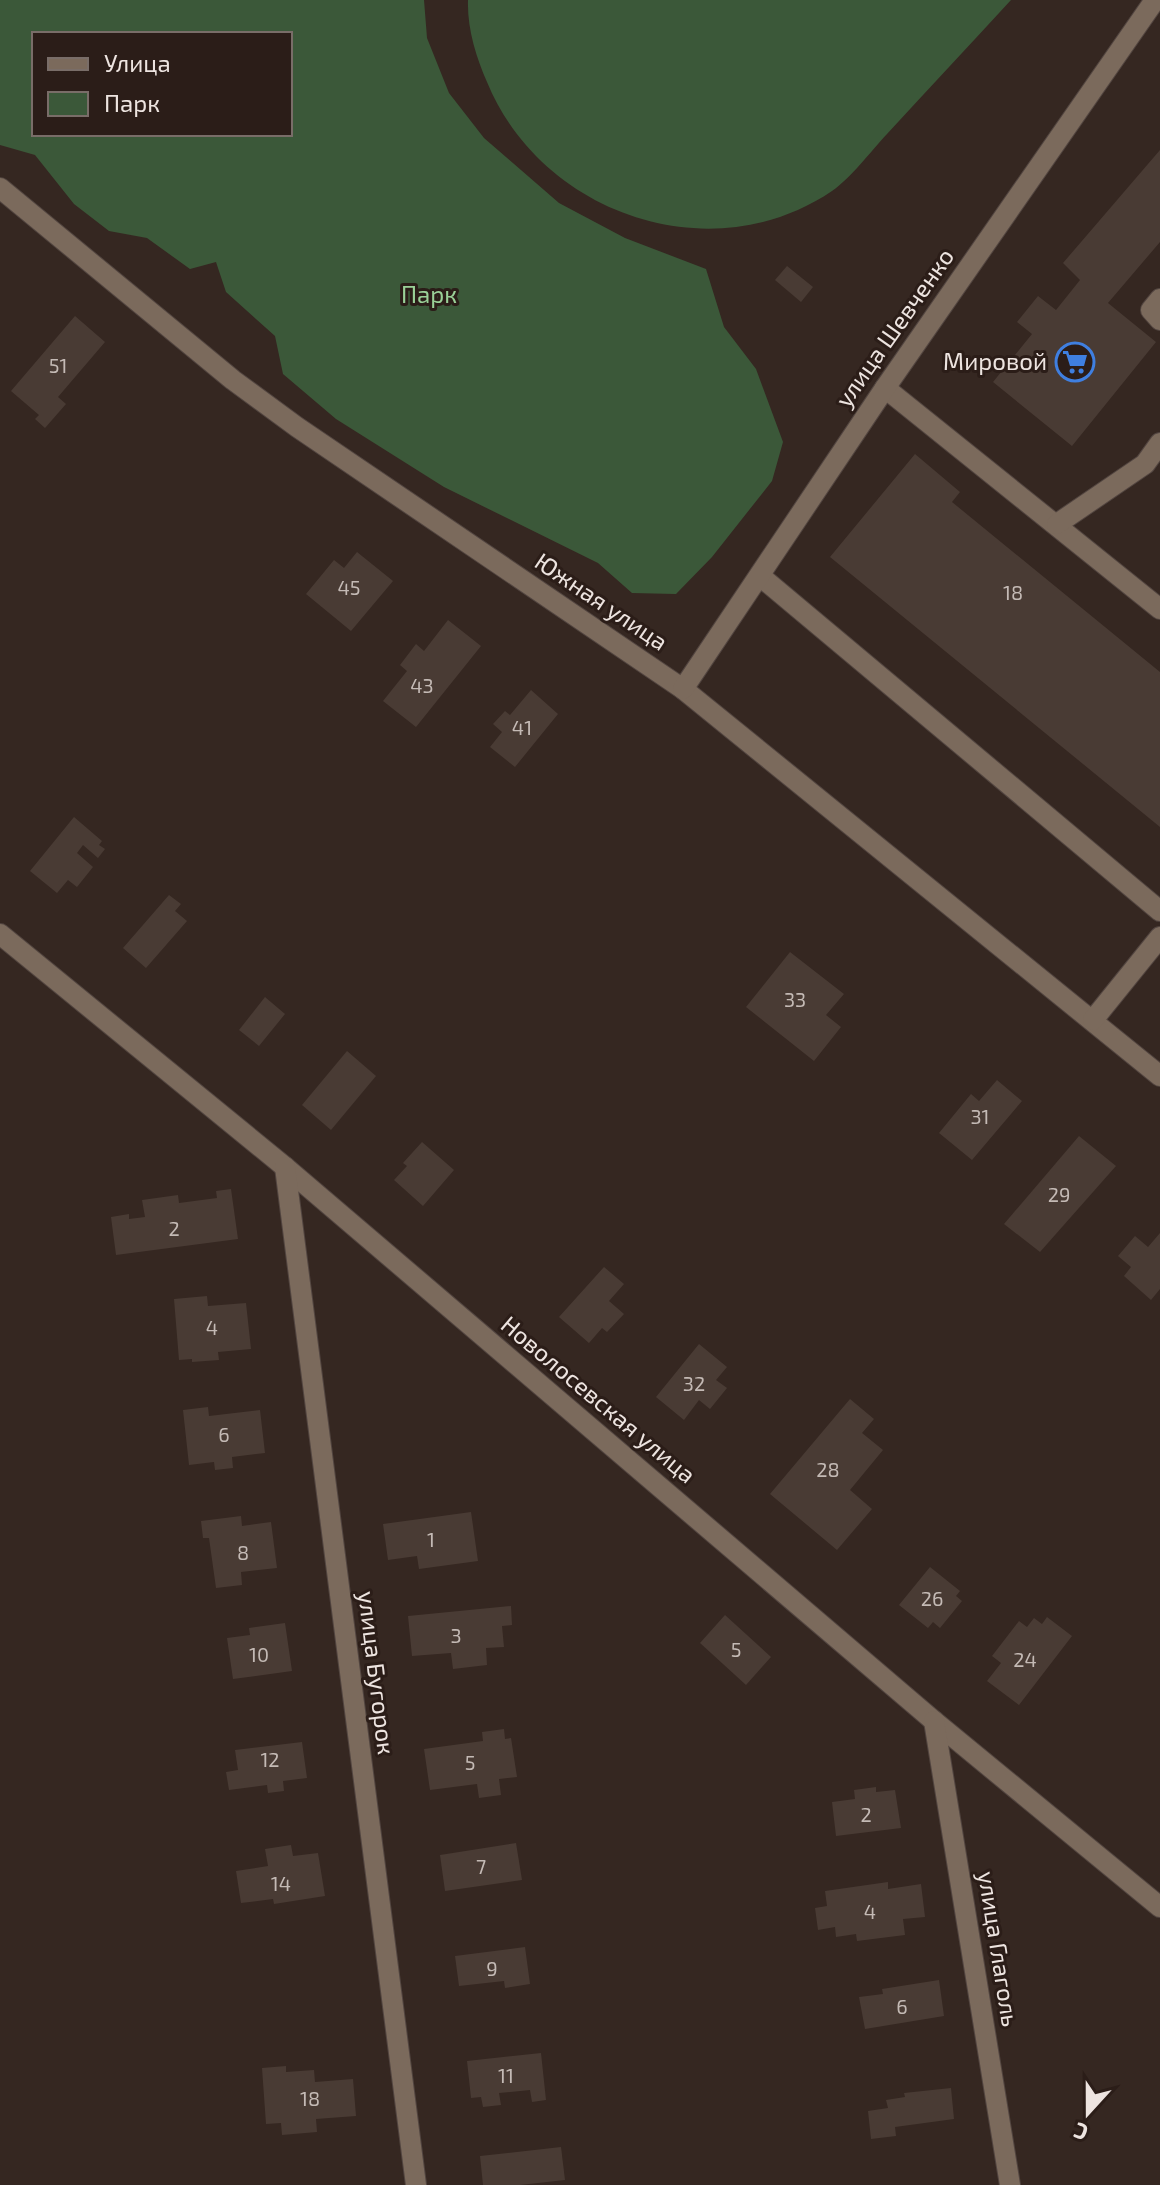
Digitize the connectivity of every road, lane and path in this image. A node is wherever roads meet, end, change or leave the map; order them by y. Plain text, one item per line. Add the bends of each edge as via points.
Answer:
1 (1155, 0) edge
2 (0, 188) edge
3 (1160, 299) edge
4 (1160, 320) edge
5 (885, 388) junction
6 (1160, 443) edge
7 (1057, 524) junction
8 (760, 576) junction
9 (1160, 609) edge
10 (683, 689) junction
11 (1159, 909) edge
12 (0, 934) edge
13 (1160, 937) edge
14 (1093, 1020) junction
15 (1160, 1076) edge
16 (285, 1167) junction
17 (934, 1721) junction
18 (1160, 1907) edge
19 (416, 2185) edge
20 (1010, 2185) edge

1 - 5 street, улица Шевченко
2 - 10 street, Южная улица via 246,389
3 - 4 street via 1151,310
5 - 7 street
5 - 8 street, улица Шевченко
6 - 7 street via 1145,464
7 - 9 street
8 - 10 street, улица Шевченко
8 - 11 street
10 - 14 street, Южная улица
12 - 16 street, Новолосевская улица
13 - 14 street
14 - 15 street, Южная улица
16 - 17 street, Новолосевская улица
16 - 19 street, улица Бугорок
17 - 18 street, Новолосевская улица
17 - 20 street, улица Глаголь

